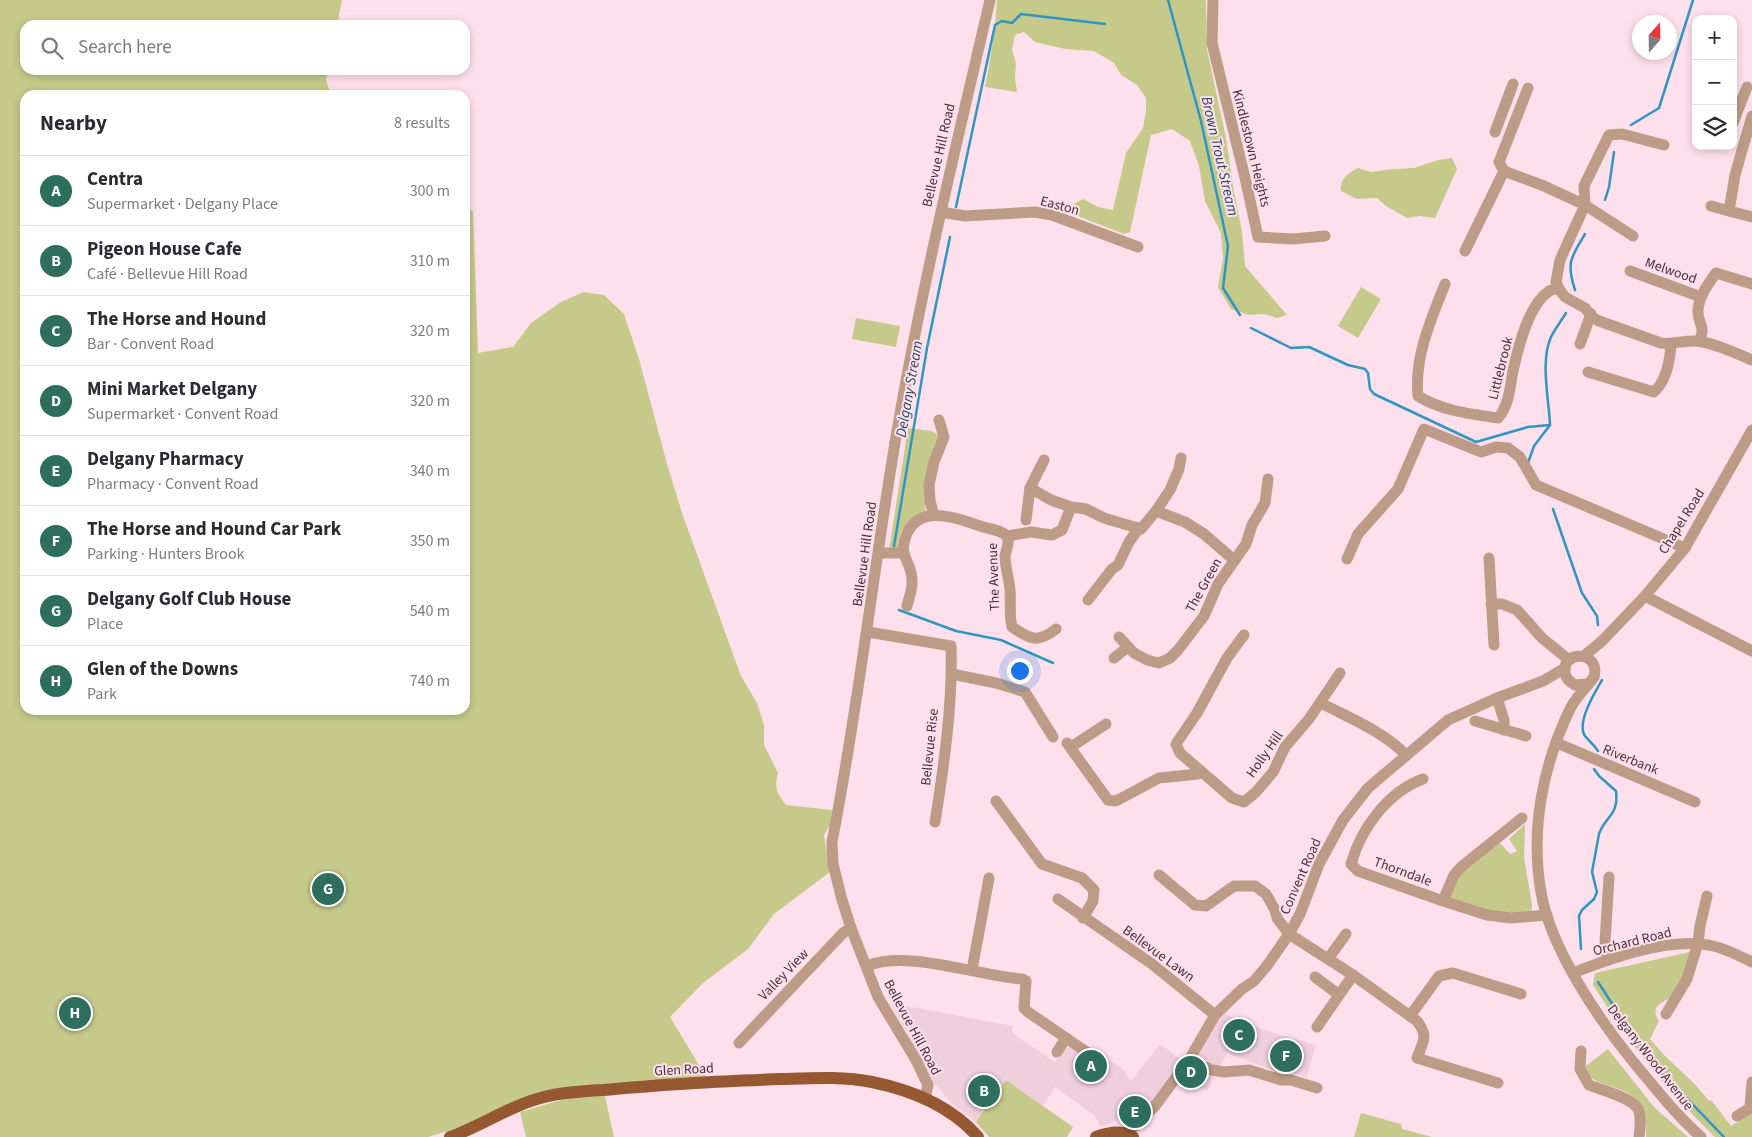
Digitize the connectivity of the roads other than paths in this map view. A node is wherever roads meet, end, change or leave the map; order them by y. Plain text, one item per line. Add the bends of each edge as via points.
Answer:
1 (990, 0) edge
2 (1213, 0) edge
3 (1513, 84) dead end
4 (1747, 86) dead end
5 (1528, 88) dead end
6 (1502, 112) junction
7 (1737, 114) edge
8 (1517, 117) junction
9 (1750, 121) edge
10 (1737, 122) edge
11 (1494, 132) dead end
12 (1664, 145) dead end
13 (1504, 171) junction
14 (1585, 205) junction
15 (1711, 206) dead end
16 (1729, 211) junction
17 (940, 212) junction
18 (1752, 217) edge
19 (1325, 236) dead end
20 (1633, 236) dead end
21 (1138, 247) dead end
22 (1465, 251) dead end
23 (1630, 272) dead end
24 (1445, 284) dead end
25 (1752, 284) edge
26 (1558, 289) junction
27 (1701, 297) junction
28 (1591, 314) junction
29 (1699, 341) junction
30 (1580, 344) dead end
31 (1671, 344) junction
32 (1752, 360) edge
33 (1588, 372) dead end
34 (939, 420) dead end
35 (1752, 430) edge
36 (1181, 458) dead end
37 (1044, 460) dead end
38 (1268, 479) dead end
39 (1030, 488) junction
40 (1071, 507) junction
41 (1156, 510) junction
42 (934, 515) junction
43 (1026, 520) dead end
44 (1139, 528) junction
45 (1007, 536) junction
46 (1685, 548) junction
47 (880, 553) junction
48 (904, 553) junction
49 (1347, 558) dead end
50 (1489, 558) dead end
51 (1234, 560) junction
52 (1645, 596) junction
53 (1088, 600) dead end
54 (1492, 604) junction
55 (907, 606) dead end
56 (1056, 629) dead end
57 (868, 632) junction
58 (1244, 635) dead end
59 (1119, 637) dead end
60 (1602, 641) junction
61 (1494, 645) dead end
62 (1128, 647) junction
63 (1752, 651) edge
64 (1584, 656) junction
65 (1114, 658) dead end
66 (1567, 664) junction
67 (1593, 664) junction
68 (1340, 673) dead end
69 (952, 674) junction
70 (1543, 680) junction
71 (1570, 682) junction
72 (1587, 684) junction
73 (1497, 698) junction
74 (1321, 703) junction
75 (1572, 707) junction
76 (1475, 721) dead end
77 (1106, 724) dead end
78 (1504, 730) junction
79 (1526, 736) dead end
80 (1053, 737) dead end
81 (1557, 743) junction
82 (1406, 755) junction
83 (1201, 771) junction
84 (1423, 779) dead end
85 (996, 801) dead end
86 (1695, 802) dead end
87 (1522, 818) dead end
88 (935, 822) dead end
89 (1159, 874) dead end
90 (1609, 877) dead end
91 (989, 878) dead end
92 (1707, 896) dead end
93 (1058, 899) dead end
94 (1443, 901) junction
95 (1546, 915) junction
96 (1083, 918) junction
97 (850, 928) junction
98 (1289, 934) junction
99 (1346, 934) dead end
100 (1698, 943) junction
101 (1328, 959) junction
102 (1607, 960) junction
103 (1752, 962) edge
104 (867, 966) junction
105 (972, 970) junction
106 (1573, 973) junction
107 (1353, 975) junction
108 (1315, 977) dead end
109 (1521, 994) dead end
110 (1339, 995) junction
111 (1666, 1014) dead end
112 (1215, 1015) junction
113 (1410, 1016) junction
114 (1317, 1027) dead end
115 (1066, 1038) junction
116 (739, 1042) dead end
117 (1581, 1051) dead end
118 (1057, 1052) dead end
119 (1088, 1052) dead end
120 (1189, 1060) junction
121 (1752, 1082) edge
122 (1498, 1083) dead end
123 (1317, 1088) dead end
124 (925, 1099) junction
125 (1751, 1107) edge
126 (1737, 1116) dead end
127 (1129, 1135) edge
128 (450, 1137) edge
129 (978, 1137) edge
130 (1096, 1137) edge
131 (1639, 1137) edge
132 (1700, 1137) edge

1 - 17 street, Bellevue Hill Road
2 - 19 street, Kindlestown Heights via 1212,42 1258,237 1292,239
3 - 6 street
4 - 7 street
5 - 8 street
6 - 8 street
6 - 11 street
8 - 13 street via 1499,162
9 - 10 street
9 - 16 street
12 - 14 street via 1622,134 1609,135 1584,186
13 - 14 street
13 - 22 street
14 - 20 street
14 - 26 street via 1560,260
15 - 16 street
16 - 18 street
17 - 21 street, Easton via 965,216 1035,212 1052,215
17 - 47 street, Bellevue Hill Road via 898,426
23 - 27 street, Melwood
24 - 26 street, Littlebrook via 1419,361 1418,396 1447,409 1498,418 1504,412 1514,365 1537,302 1549,290
25 - 27 street, Melwood via 1716,273
26 - 28 street
27 - 29 street, Melwood via 1698,311 1703,335
28 - 30 street
28 - 31 street via 1599,321
29 - 31 street
29 - 32 street
31 - 33 street via 1665,375 1654,392
34 - 42 street via 944,437 929,486
35 - 46 street, Chapel Road
36 - 41 street via 1170,490
37 - 39 street
38 - 51 street, The Green via 1266,503 1252,525 1246,544
39 - 40 street
39 - 43 street
40 - 44 street via 1086,509
40 - 45 street, The Avenue via 1062,530 1052,535 1030,532
41 - 44 street
41 - 51 street, The Green via 1198,530
42 - 45 street, The Avenue via 962,519
42 - 48 street via 919,520 911,527
44 - 53 street via 1118,564
45 - 56 street, The Avenue via 1012,627 1026,637 1036,639 1046,637
46 - 49 street via 1536,485 1520,457 1508,448 1496,447 1481,452 1424,429 1398,489 1358,534
46 - 52 street, Chapel Road
47 - 48 street
47 - 57 street, Bellevue Hill Road
48 - 55 street via 913,585
50 - 54 street
51 - 62 street, The Green via 1218,584 1204,616 1170,658 1159,663 1147,660
52 - 60 street, Chapel Road
52 - 63 street
54 - 61 street
54 - 66 street via 1517,610
57 - 69 street, Bellevue Rise via 951,646
57 - 97 street, Bellevue Hill Road via 832,842 833,864
58 - 83 street, Holly Hill via 1176,744 1180,753
59 - 62 street, The Green
60 - 64 street, Chapel Road
60 - 67 street, Chapel Road
62 - 65 street
64 - 66 street via 1576,656
64 - 67 street
66 - 70 street, Convent Road
66 - 71 street
67 - 72 street via 1594,677
68 - 74 street, Holly Hill
69 - 80 street via 1025,692
69 - 88 street, Bellevue Rise
70 - 71 street, Convent Road
70 - 73 street, Convent Road
71 - 72 street via 1579,686
71 - 75 street, Delgany Wood Avenue
72 - 75 street, Delgany Wood Avenue
73 - 78 street
73 - 82 street, Convent Road via 1448,720
74 - 82 street via 1384,737
74 - 83 street, Holly Hill via 1285,747 1273,772 1244,802 1232,798
75 - 81 street, Delgany Wood Avenue
76 - 78 street
77 - 83 street via 1069,745 1108,800 1116,801 1159,778
78 - 79 street
81 - 86 street, Riverbank
81 - 95 street, Delgany Wood Avenue via 1545,776 1536,825 1538,866
82 - 98 street, Convent Road via 1368,788 1344,820 1319,864
84 - 94 street, Thorndale via 1387,802 1356,847 1351,864 1358,871
85 - 96 street via 1042,864 1082,878 1094,890 1093,900
87 - 94 street, Thorndale via 1461,867
89 - 98 street via 1201,906 1216,901 1234,886 1254,886 1266,894
90 - 102 street
91 - 105 street
92 - 100 street
93 - 96 street, Bellevue Lawn
94 - 95 street, Thorndale via 1511,918
95 - 106 street, Delgany Wood Avenue
96 - 112 street, Bellevue Lawn via 1152,964
97 - 104 street, Bellevue Hill Road
97 - 116 street, Valley View
98 - 101 street
98 - 112 street, Convent Road via 1258,976
99 - 101 street
100 - 102 street, Orchard Road via 1677,944
100 - 103 street, Orchard Road
100 - 111 street via 1687,979
101 - 107 street
102 - 106 street, Orchard Road
104 - 105 street via 899,960
104 - 124 street, Bellevue Hill Road via 878,997 928,1085
105 - 115 street via 1026,981 1024,1008
106 - 132 street, Delgany Wood Avenue via 1620,1045 1682,1121
107 - 110 street
107 - 113 street
108 - 110 street
109 - 113 street via 1453,974 1439,976
110 - 114 street
112 - 120 street, Convent Road
113 - 122 street via 1423,1029 1425,1040 1417,1058
115 - 118 street
115 - 119 street
117 - 131 street via 1580,1069 1589,1085 1626,1099 1638,1109
120 - 123 street via 1212,1070 1249,1070
120 - 127 street, Convent Road via 1156,1106
121 - 125 street
124 - 128 main road, Glen Road via 870,1082 832,1078 648,1086 543,1097
124 - 129 main road, Glen Road via 937,1104
125 - 126 street
127 - 130 main road via 1109,1132

